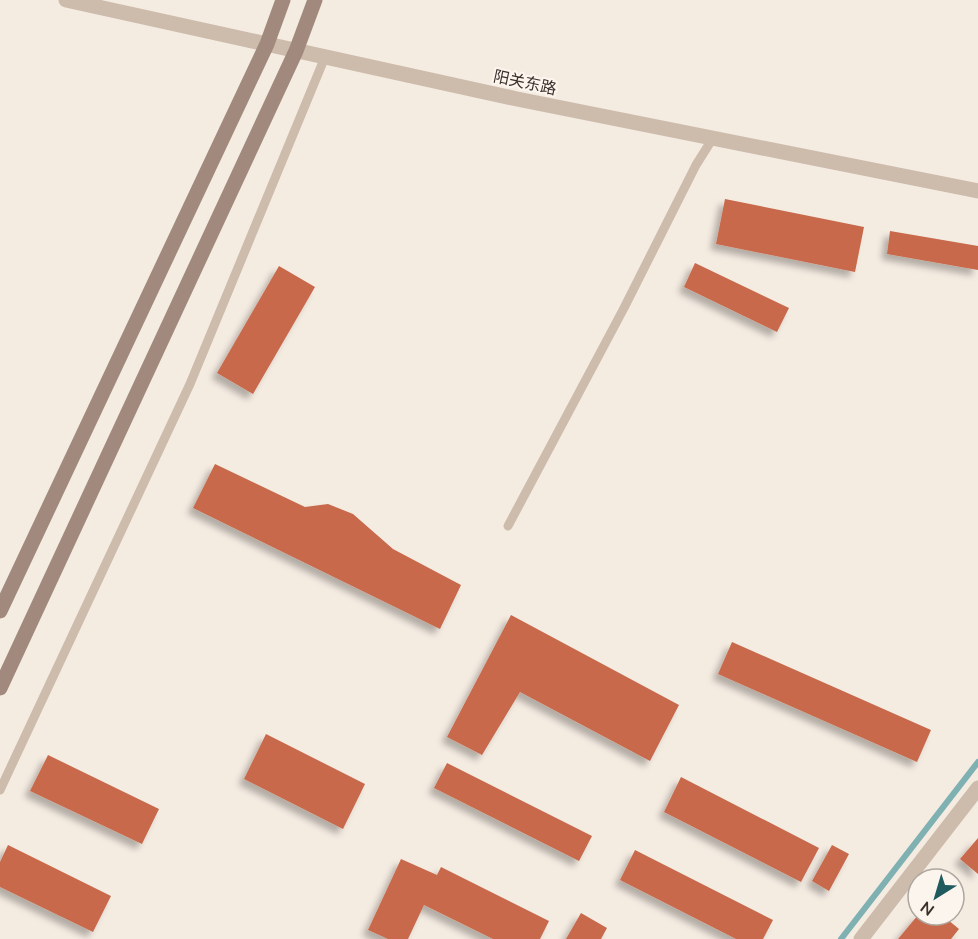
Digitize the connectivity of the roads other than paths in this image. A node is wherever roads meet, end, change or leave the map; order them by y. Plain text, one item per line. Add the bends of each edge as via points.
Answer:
1 (66, 0) edge
2 (283, 0) edge
3 (315, 0) edge
4 (267, 44) junction
5 (296, 51) junction
6 (325, 57) junction
7 (712, 138) junction
8 (978, 191) edge
9 (508, 526) dead end
10 (0, 611) edge
11 (0, 688) edge
12 (978, 788) edge
13 (0, 790) edge
14 (861, 939) edge

1 - 4 street, 阳关东路
2 - 4 main road
3 - 5 main road
4 - 5 street, 阳关东路
4 - 10 main road
5 - 6 street, 阳关东路
5 - 11 main road
6 - 7 street, 阳关东路
6 - 13 lane via 190,384
7 - 8 street, 阳关东路
7 - 9 lane
12 - 14 street

